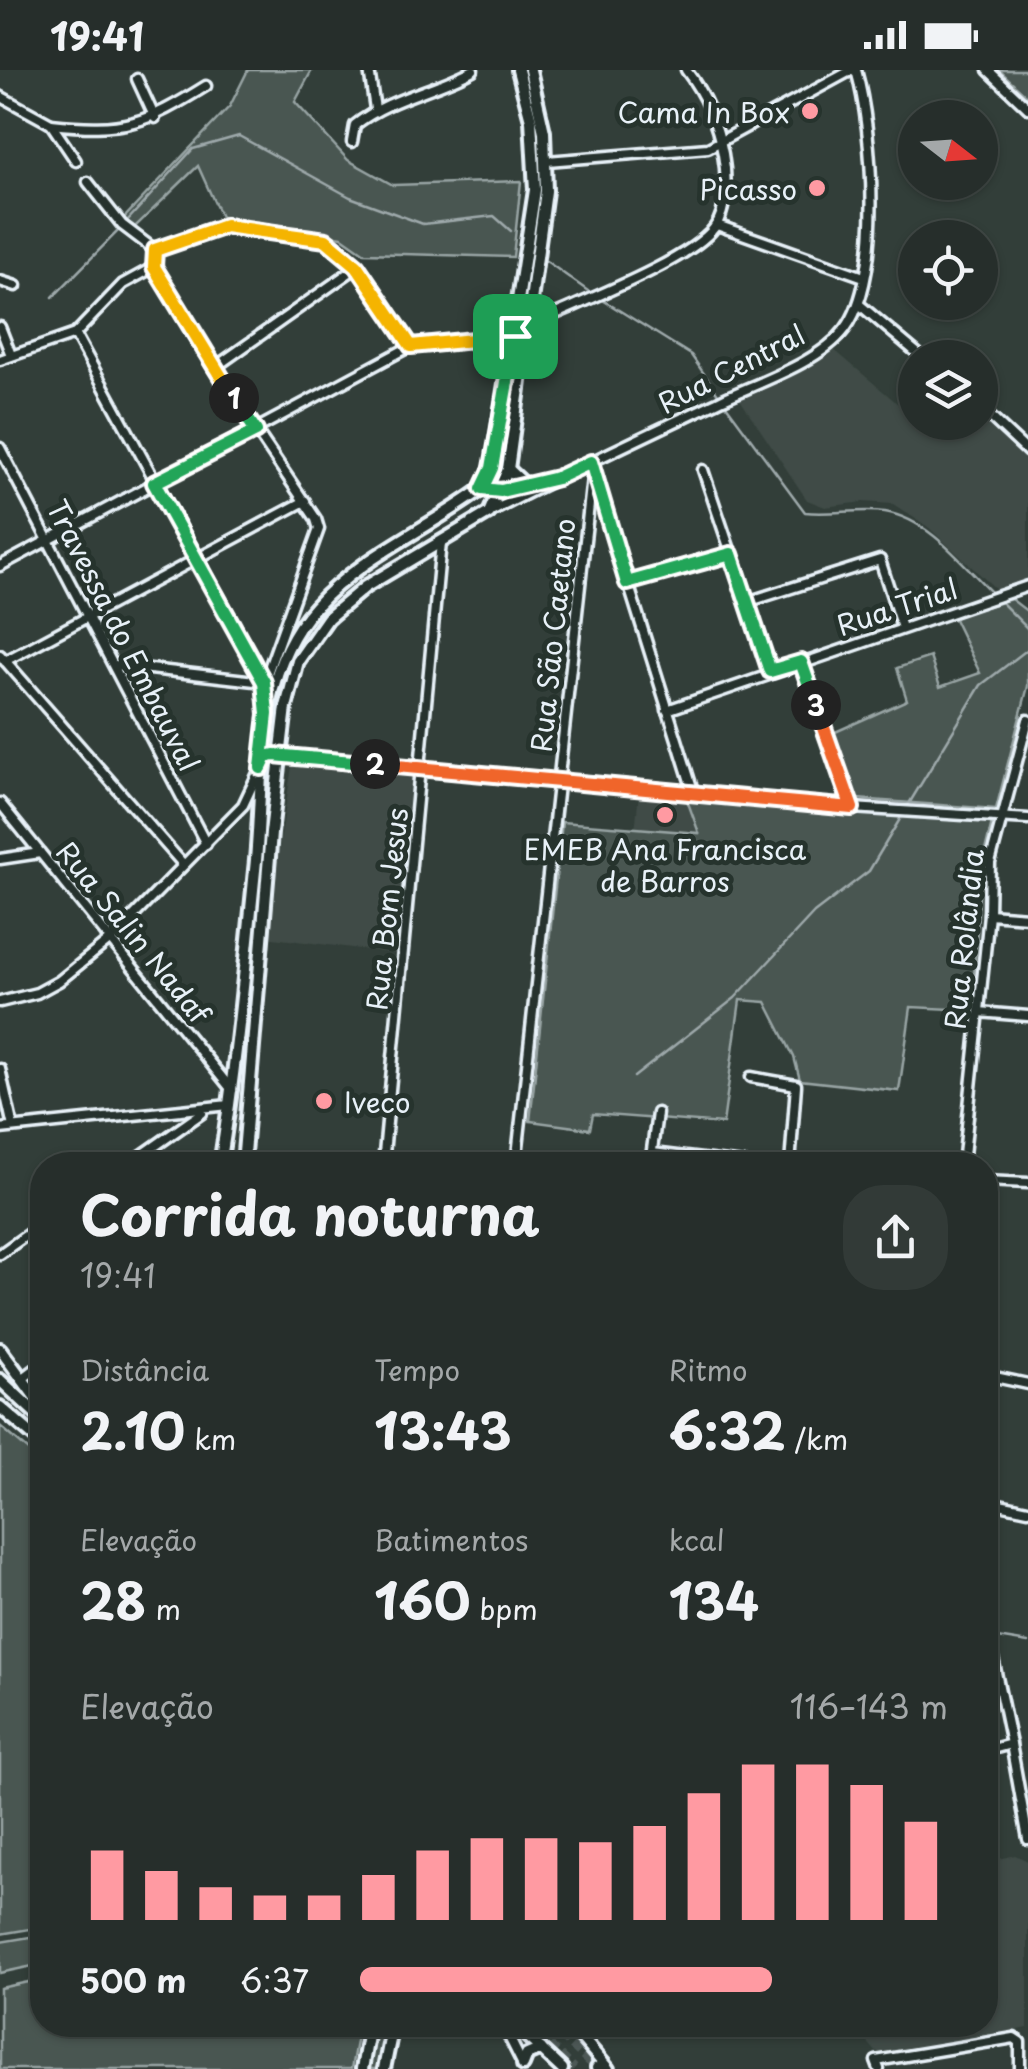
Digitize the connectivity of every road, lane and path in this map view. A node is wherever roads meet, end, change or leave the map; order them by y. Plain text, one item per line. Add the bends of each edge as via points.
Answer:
1 (369, 70) edge
2 (472, 70) edge
3 (518, 70) edge
4 (530, 70) edge
5 (686, 70) edge
6 (854, 70) edge
7 (988, 70) edge
8 (137, 79) dead end
9 (206, 86) dead end
10 (0, 96) edge
11 (1028, 108) edge
12 (375, 110) junction
13 (155, 118) junction
14 (51, 124) junction
15 (352, 142) dead end
16 (721, 142) junction
17 (547, 161) junction
18 (76, 162) dead end
19 (88, 182) dead end
20 (717, 226) junction
21 (155, 250) junction
22 (357, 266) junction
23 (154, 267) junction
24 (864, 277) junction
25 (0, 281) edge
26 (16, 286) dead end
27 (860, 305) junction
28 (531, 326) junction
29 (0, 327) edge
30 (75, 334) junction
31 (515, 336) junction
32 (902, 340) edge
33 (411, 346) junction
34 (11, 354) junction
35 (0, 360) edge
36 (214, 368) junction
37 (998, 424) edge
38 (256, 431) junction
39 (0, 448) edge
40 (1028, 452) edge
41 (592, 465) junction
42 (508, 470) junction
43 (703, 470) dead end
44 (557, 478) junction
45 (154, 483) junction
46 (525, 485) junction
47 (482, 489) junction
48 (501, 491) junction
49 (306, 501) junction
50 (489, 512) junction
51 (444, 517) junction
52 (442, 538) junction
53 (50, 540) junction
54 (731, 554) junction
55 (196, 558) junction
56 (0, 566) edge
57 (627, 583) junction
58 (1028, 586) edge
59 (1010, 592) junction
60 (1028, 596) edge
61 (747, 602) junction
62 (88, 614) junction
63 (902, 628) junction
64 (2, 658) edge
65 (801, 662) junction
66 (115, 665) junction
67 (770, 671) junction
68 (264, 682) junction
69 (667, 710) junction
70 (267, 714) junction
71 (1027, 720) edge
72 (283, 756) junction
73 (261, 768) junction
74 (423, 768) junction
75 (559, 780) junction
76 (694, 794) junction
77 (262, 802) junction
78 (0, 803) edge
79 (243, 805) junction
80 (852, 808) junction
81 (1000, 817) junction
82 (1028, 819) edge
83 (206, 844) junction
84 (40, 853) junction
85 (0, 859) edge
86 (183, 864) junction
87 (989, 914) junction
88 (1028, 917) edge
89 (112, 938) junction
90 (0, 1002) edge
91 (979, 1012) junction
92 (1028, 1016) edge
93 (0, 1070) edge
94 (750, 1077) dead end
95 (232, 1090) junction
96 (229, 1105) junction
97 (205, 1111) junction
98 (657, 1114) dead end
99 (13, 1128) junction
100 (0, 1129) edge
101 (147, 1152) edge
102 (222, 1152) edge
103 (244, 1152) edge
104 (384, 1152) edge
105 (517, 1152) edge
106 (652, 1152) edge
107 (791, 1152) edge
108 (964, 1152) edge
109 (998, 1182) edge
110 (1028, 1184) edge
111 (30, 1233) edge
112 (0, 1254) edge
113 (0, 1348) edge
114 (30, 1373) edge
115 (998, 1378) edge
116 (22, 1379) junction
117 (0, 1380) edge
118 (1028, 1384) edge
119 (30, 1390) edge
120 (0, 1407) edge
121 (30, 1408) edge
122 (30, 1433) edge
123 (998, 1503) edge
124 (1028, 1510) edge
125 (998, 1682) edge
126 (1011, 1744) junction
127 (998, 1748) edge
128 (1028, 1839) edge
129 (368, 2037) edge
130 (391, 2037) edge
131 (509, 2037) edge
132 (529, 2037) edge
133 (581, 2037) edge
134 (541, 2048) junction
135 (524, 2067) edge
136 (362, 2069) edge
137 (384, 2069) edge
138 (562, 2069) edge
139 (608, 2069) edge
140 (879, 2069) edge
141 (1020, 2069) edge

1 - 12 street
2 - 12 street
3 - 31 main road via 536,162
4 - 17 main road
5 - 16 street via 712,110
6 - 16 street
6 - 24 street via 872,143
7 - 11 street
8 - 13 street
9 - 13 street
10 - 14 street
12 - 15 street via 355,126
13 - 14 street via 102,128
14 - 18 street
16 - 17 street
16 - 20 street via 724,210
17 - 28 main road
19 - 21 street via 122,225
20 - 24 street
20 - 28 street via 687,251
21 - 22 street via 241,226 326,240
21 - 23 street
22 - 33 street
22 - 36 street
23 - 30 street via 123,284
23 - 36 street
24 - 27 street
25 - 26 street
27 - 32 street
27 - 41 street, Rua Central via 844,332 816,352
28 - 42 main road
29 - 34 street
30 - 34 street
30 - 45 street
31 - 33 street
31 - 47 main road via 492,468
33 - 38 street
34 - 35 street
36 - 38 street
37 - 40 street
38 - 45 street
38 - 49 street
39 - 53 street, Travessa do Embauval
41 - 44 street, Rua Central
41 - 57 street, Rua São Caetano
41 - 75 street, Rua São Caetano
42 - 46 main road
42 - 48 main road
43 - 54 street
44 - 46 street, Rua Central
44 - 50 street, Rua Central
45 - 53 street
45 - 55 street
46 - 48 street, Rua Central
47 - 48 main road
47 - 51 main road
48 - 50 main road
49 - 55 street
49 - 68 street via 319,529
50 - 52 main road
51 - 52 main road
51 - 70 main road via 340,583 313,609 288,645
52 - 72 main road via 328,618 298,661
52 - 74 street, Rua Bom Jesus
53 - 56 street
53 - 62 street, Travessa do Embauval
54 - 57 street
54 - 61 street
55 - 62 street
55 - 68 street
57 - 69 street, Rua São Caetano
58 - 59 street, Rua Trial
59 - 60 street
59 - 63 street, Rua Trial
61 - 63 street via 880,560
61 - 67 street
62 - 64 street
62 - 66 street, Travessa do Embauval
63 - 65 street, Rua Trial
64 - 86 street
65 - 67 street, Rua Trial
65 - 80 street
66 - 68 street
66 - 83 street, Travessa do Embauval
67 - 69 street, Rua Trial
68 - 70 street
69 - 76 street, Rua São Caetano
70 - 73 main road
71 - 81 street, Rua Rolândia
72 - 73 main road via 266,757
72 - 74 street
72 - 103 main road
73 - 77 main road
73 - 79 street
74 - 75 street
74 - 104 street, Rua Bom Jesus
75 - 76 street
75 - 105 street, Rua São Caetano
76 - 80 street
77 - 79 street
77 - 95 main road
78 - 84 street, Rua Salin Nadaf
79 - 83 street
80 - 81 street
81 - 82 street
81 - 87 street, Rua Rolândia
83 - 86 street
84 - 85 street
84 - 89 street, Rua Salin Nadaf
86 - 89 street
87 - 88 street
87 - 91 street, Rua Rolândia
89 - 90 street via 59,981
89 - 95 street, Rua Salin Nadaf
91 - 92 street
91 - 108 street, Rua Rolândia
93 - 99 street
94 - 107 street via 796,1085
95 - 96 main road
96 - 97 street
96 - 102 main road
97 - 99 street
97 - 101 street
98 - 106 street
99 - 100 street
109 - 110 street
111 - 112 street
113 - 116 main road
114 - 116 street
115 - 118 street
116 - 119 main road
117 - 121 main road
120 - 122 main road
123 - 124 street
125 - 126 street
126 - 127 street
126 - 128 street
129 - 136 main road
130 - 137 main road
131 - 135 street
132 - 134 main road
133 - 139 main road
134 - 135 main road via 527,2055
134 - 138 main road
140 - 141 street via 876,2061 1014,2038 1020,2042

